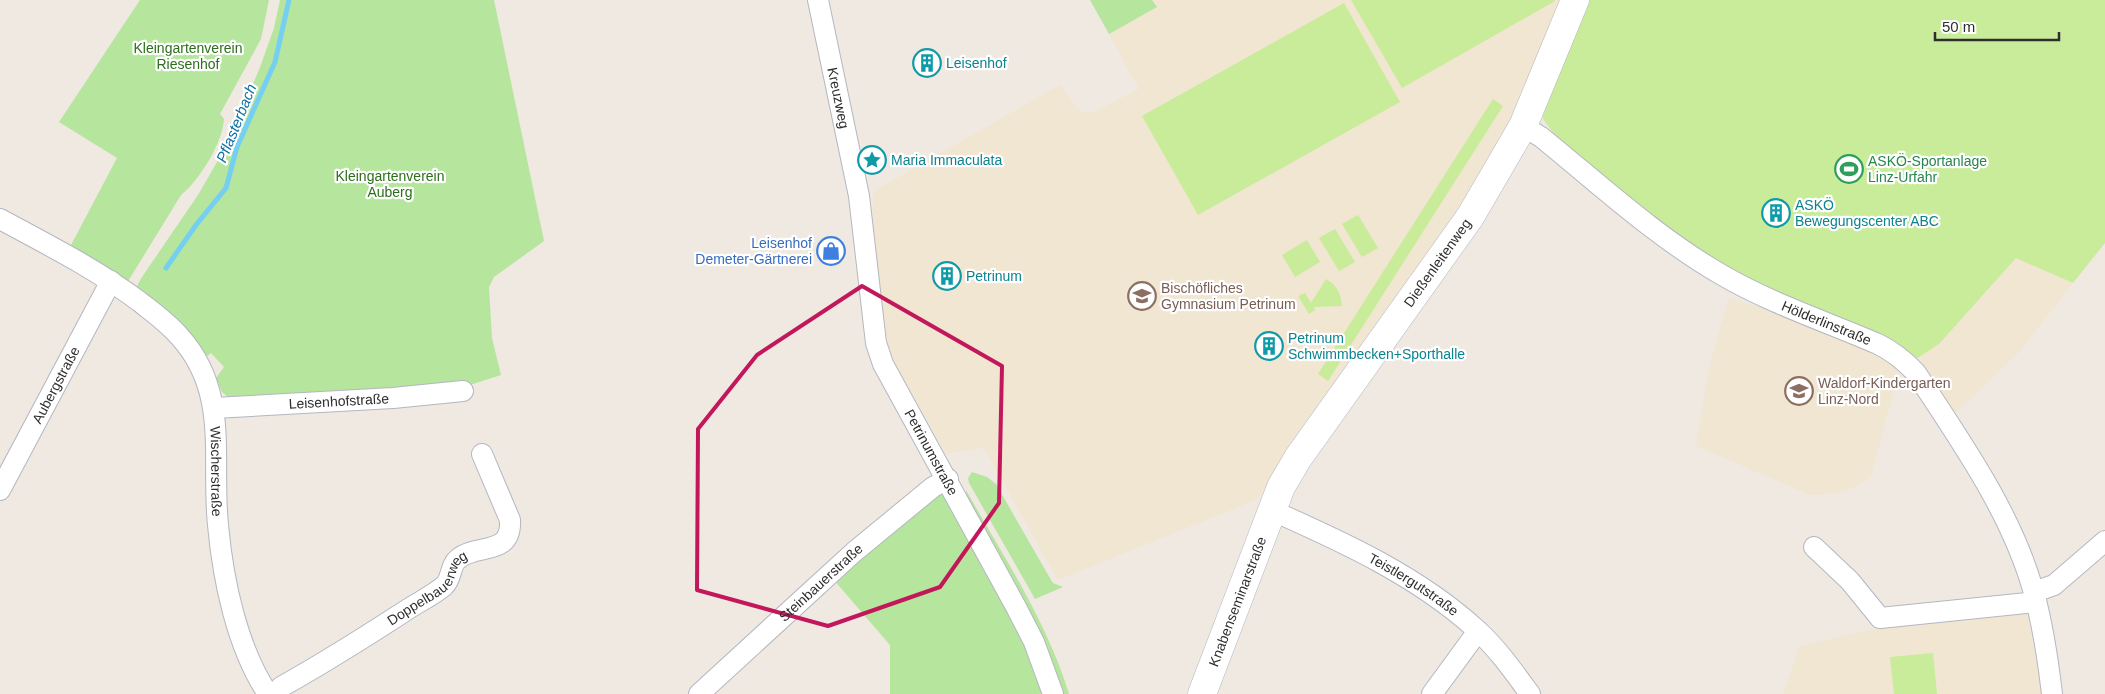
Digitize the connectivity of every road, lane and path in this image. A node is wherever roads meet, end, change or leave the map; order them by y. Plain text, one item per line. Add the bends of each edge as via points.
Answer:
1 (818, 0) edge
2 (1575, 0) edge
3 (1523, 126) junction
4 (858, 196) joint
5 (0, 219) edge
6 (110, 280) junction
7 (463, 391) dead end
8 (214, 408) junction
9 (482, 454) dead end
10 (948, 479) junction
11 (0, 490) edge
12 (1271, 510) junction
13 (2105, 541) edge
14 (1814, 547) dead end
15 (2035, 597) junction
16 (1478, 631) junction
17 (268, 694) edge
18 (275, 694) edge
19 (700, 694) edge
20 (1053, 694) edge
21 (1202, 694) edge
22 (1432, 694) edge
23 (1530, 694) edge
24 (2052, 694) edge

1 - 4 street, Kreuzweg
2 - 3 street, Dießenleitenweg
3 - 12 street, Dießenleitenweg via 1470,218 1298,458
3 - 15 street, Hölderlinstraße via 1666,238 1716,271 1896,352 1907,362 1999,507
4 - 10 street, Petrinumstraße via 876,343 883,364
5 - 6 street, Wischerstraße
6 - 8 street, Wischerstraße via 164,320 181,338 204,374
6 - 11 street, Aubergstraße
7 - 8 street, Leisenhofstraße
8 - 17 street, Wischerstraße via 217,524 223,567 243,642 257,677
9 - 18 street, Doppelbauerweg via 510,520 511,531 505,540 457,559 445,585 281,687
10 - 19 street, Steinbauerstraße via 933,487 854,552
10 - 20 street, Petrinumstraße via 1034,642
12 - 16 street, Teistlergutstraße via 1386,566 1427,591
12 - 21 street, Knabenseminarstraße
13 - 15 street
14 - 15 street via 1850,581 1880,618
15 - 24 street, Hölderlinstraße
16 - 22 street
16 - 23 street, Teistlergutstraße

